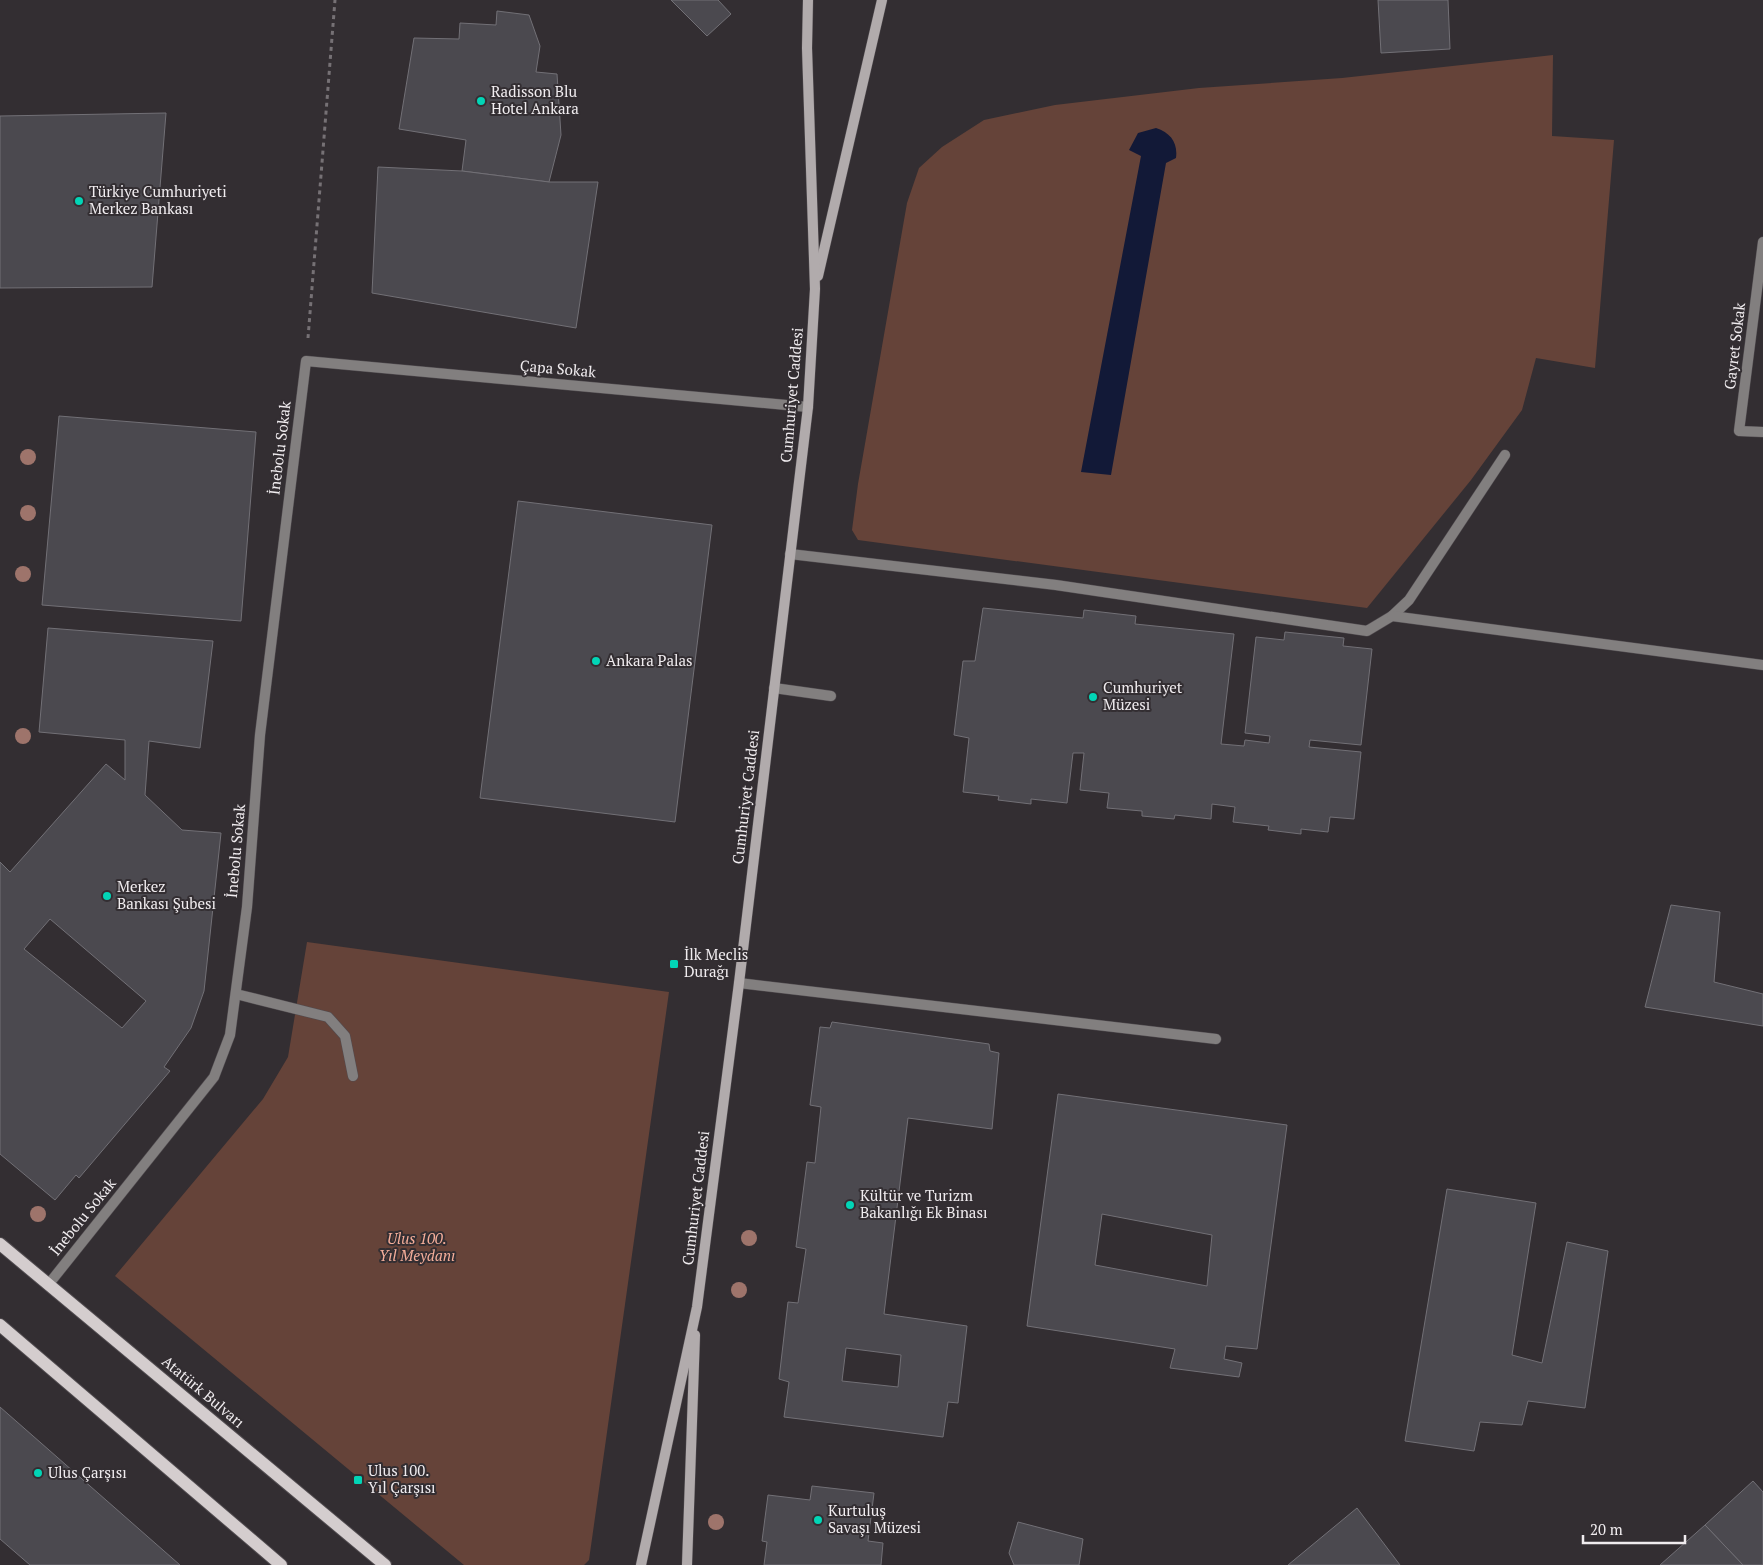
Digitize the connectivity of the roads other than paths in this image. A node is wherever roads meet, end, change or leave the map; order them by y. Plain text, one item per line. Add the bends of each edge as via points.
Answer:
1 (808, 0) edge
2 (882, 0) edge
3 (1763, 242) edge
4 (815, 289) junction
5 (306, 361) joint
6 (808, 408) junction
7 (1763, 432) edge
8 (1505, 455) dead end
9 (790, 554) junction
10 (1392, 616) junction
11 (1763, 665) edge
12 (774, 688) junction
13 (831, 696) dead end
14 (739, 983) junction
15 (236, 994) junction
16 (1216, 1039) dead end
17 (353, 1076) dead end
18 (0, 1244) edge
19 (48, 1285) junction
20 (696, 1307) junction
21 (0, 1326) edge
22 (281, 1565) edge
23 (385, 1565) edge
24 (641, 1565) edge
25 (687, 1565) edge

1 - 4 main road, Cumhuriyet Caddesi
2 - 4 main road, Cumhuriyet Caddesi
3 - 7 street, Gayret Sokak via 1739,431
4 - 6 main road, Cumhuriyet Caddesi
5 - 6 street, Çapa Sokak
5 - 15 street, İnebolu Sokak via 260,735
6 - 9 main road, Cumhuriyet Caddesi
8 - 10 street via 1409,600
9 - 10 street via 1056,585 1367,631
9 - 12 main road, Cumhuriyet Caddesi
10 - 11 street
12 - 13 street
12 - 14 main road, Cumhuriyet Caddesi
14 - 16 street
14 - 20 main road, Cumhuriyet Caddesi
15 - 17 street via 328,1017 345,1036
15 - 19 street, İnebolu Sokak via 230,1035 214,1077
18 - 19 main road, Atatürk Bulvarı
19 - 23 main road, Atatürk Bulvarı
20 - 24 main road, Cumhuriyet Caddesi
20 - 25 main road, Cumhuriyet Caddesi
21 - 22 main road

